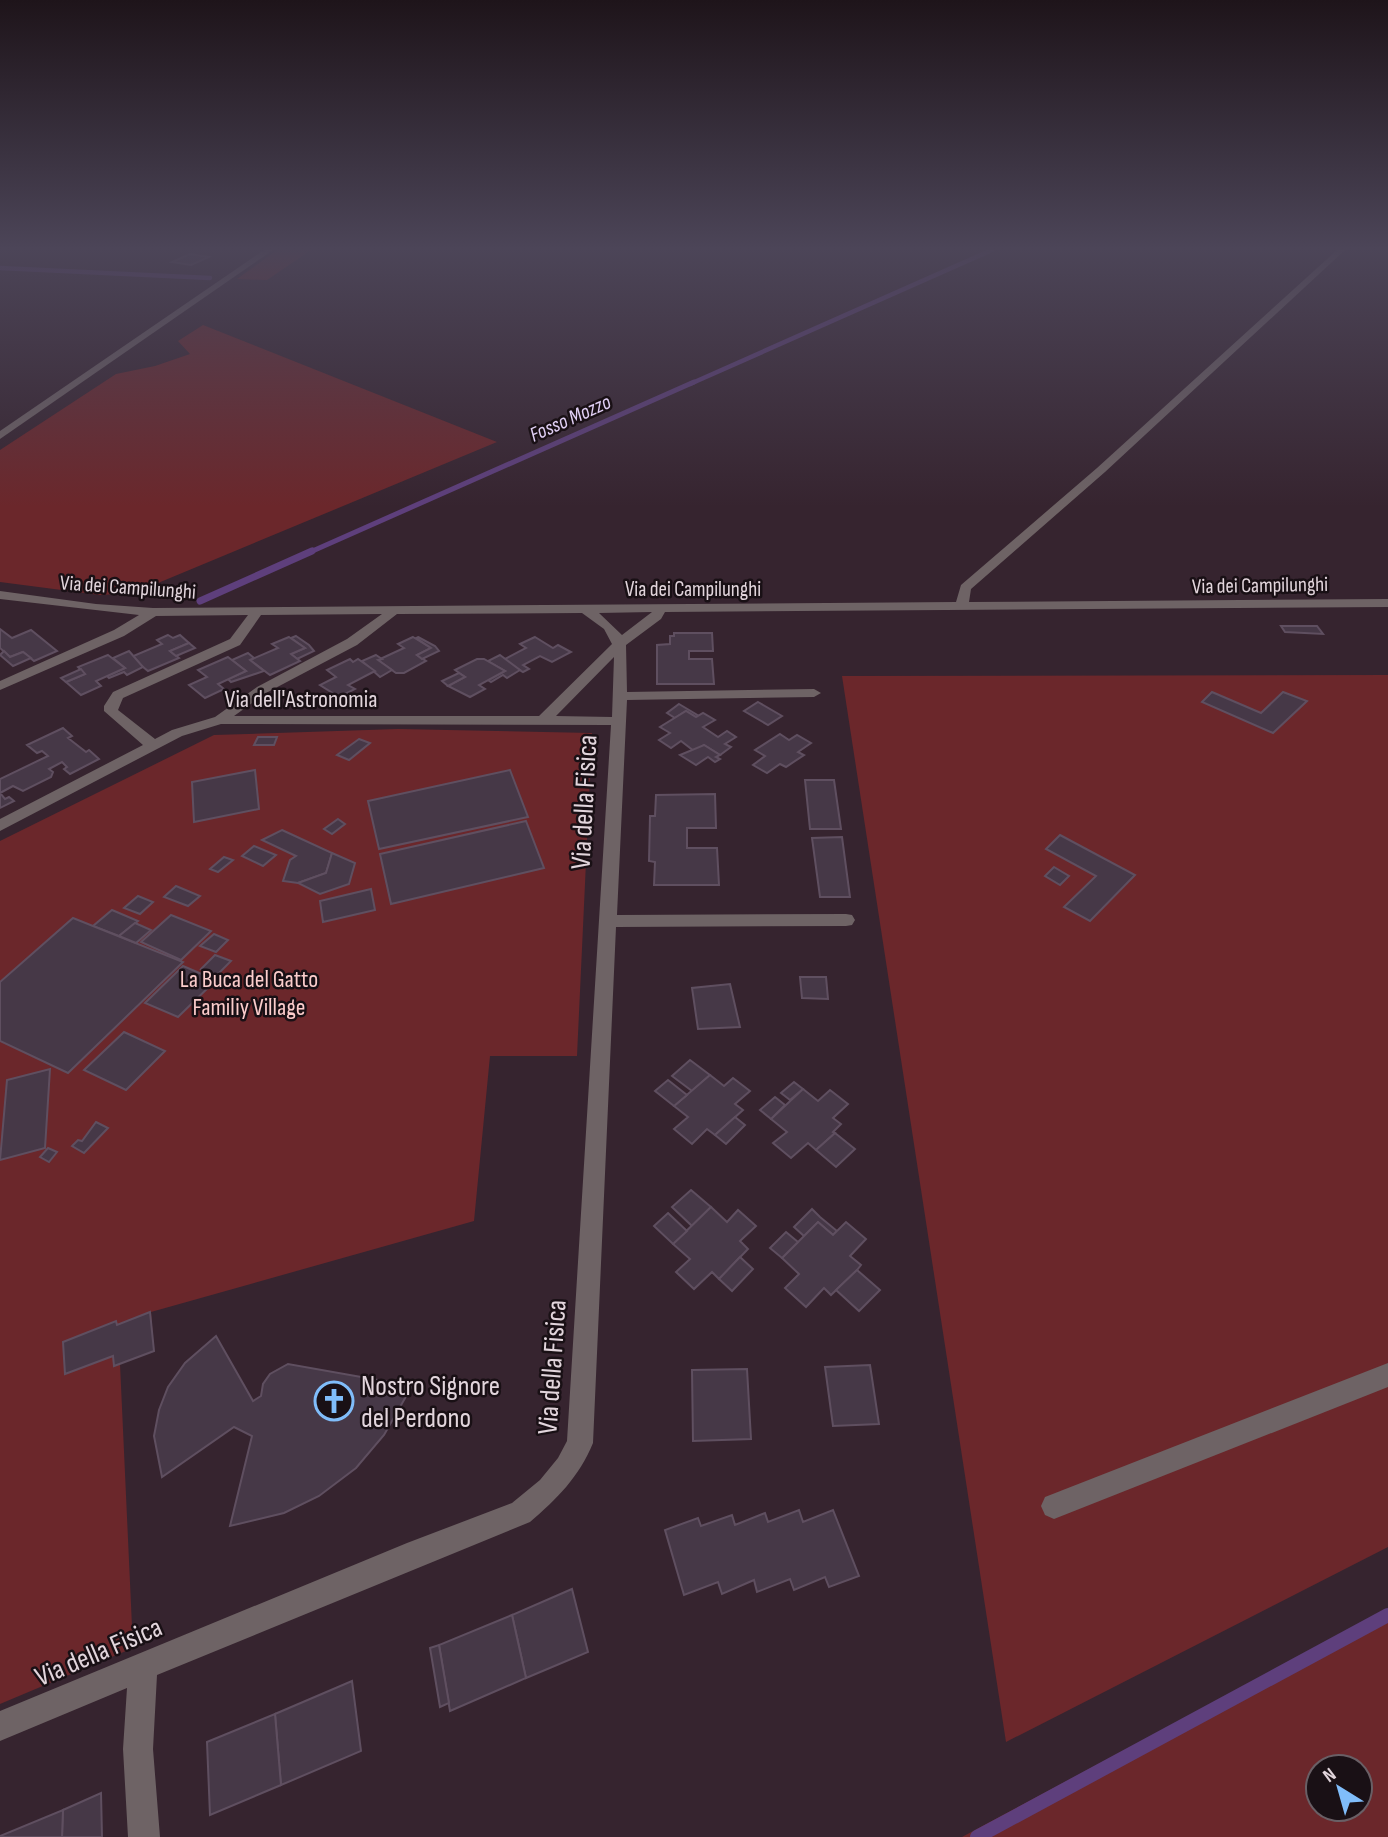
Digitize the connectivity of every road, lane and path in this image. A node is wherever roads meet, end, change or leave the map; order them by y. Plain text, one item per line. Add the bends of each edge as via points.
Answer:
1 (145, 336) edge
2 (1247, 336) edge
3 (0, 436) edge
4 (0, 595) edge
5 (1388, 603) edge
6 (962, 607) junction
7 (585, 609) junction
8 (660, 609) junction
9 (257, 611) junction
10 (393, 611) junction
11 (153, 612) junction
12 (621, 642) junction
13 (0, 687) edge
14 (814, 693) dead end
15 (620, 696) junction
16 (220, 720) junction
17 (542, 721) junction
18 (619, 721) junction
19 (153, 745) junction
20 (0, 826) edge
21 (846, 920) dead end
22 (609, 921) junction
23 (1388, 1375) edge
24 (1054, 1506) dead end
25 (143, 1666) junction
26 (0, 1726) edge
27 (144, 1837) edge

1 - 3 street
2 - 6 street via 965,588
4 - 11 street, Via dei Campilunghi
5 - 6 street, Via dei Campilunghi
6 - 8 street, Via dei Campilunghi
7 - 8 street, Via dei Campilunghi
7 - 10 street, Via dei Campilunghi
7 - 12 street via 612,627
8 - 12 street
9 - 10 street, Via dei Campilunghi
9 - 11 street, Via dei Campilunghi
9 - 19 street via 235,642 118,695 111,711
10 - 16 street via 357,641 249,699
11 - 13 street via 119,633
12 - 15 street, Via della Fisica
12 - 17 street
14 - 15 street
15 - 18 street, Via della Fisica
16 - 17 street, Via dell'Astronomia
16 - 19 street, Via dell'Astronomia
17 - 18 street, Via dell'Astronomia
18 - 22 street, Via della Fisica
19 - 20 street, Via dell'Astronomia
21 - 22 street
22 - 25 street, Via della Fisica via 580,1443 568,1467 521,1513
23 - 24 street
25 - 26 street, Via della Fisica
25 - 27 street via 138,1749

